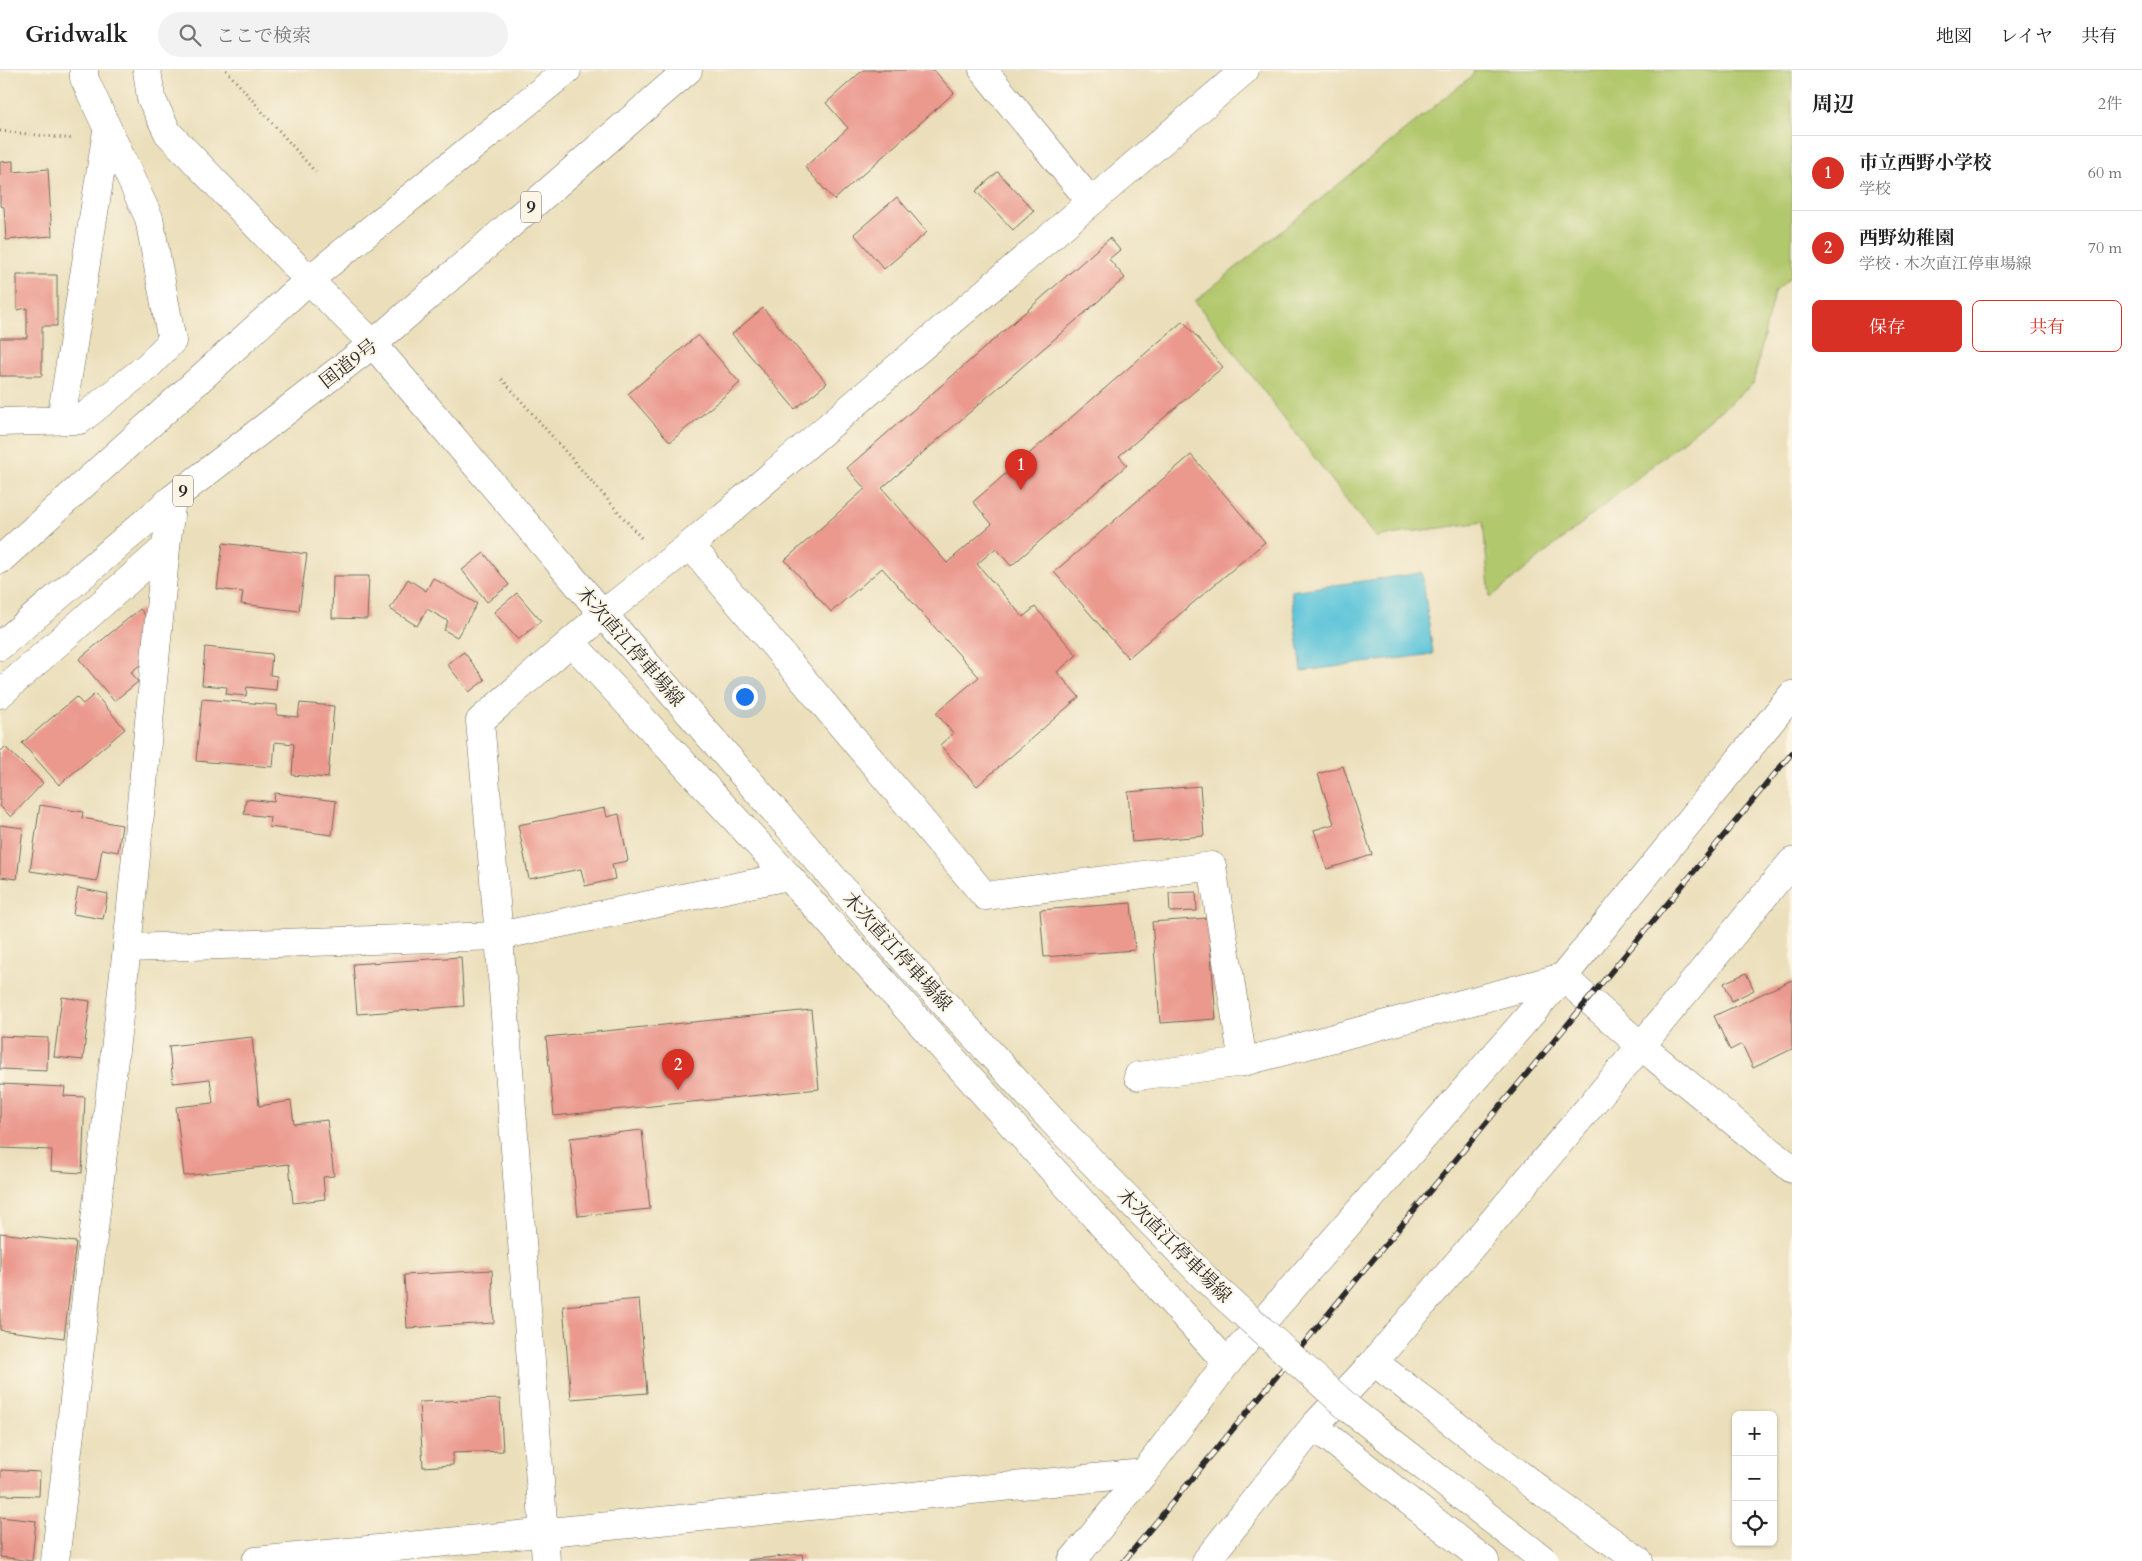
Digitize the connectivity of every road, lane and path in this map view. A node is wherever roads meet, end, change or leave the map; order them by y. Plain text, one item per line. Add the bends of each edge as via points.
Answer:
1 (84, 70) edge
2 (147, 70) edge
3 (226, 70) edge
4 (567, 70) edge
5 (688, 70) edge
6 (983, 70) edge
7 (1245, 70) edge
8 (0, 131) edge
9 (107, 131) junction
10 (317, 174) dead end
11 (1091, 202) junction
12 (310, 280) junction
13 (373, 344) junction
14 (502, 379) dead end
15 (61, 420) junction
16 (0, 422) edge
17 (172, 499) junction
18 (690, 545) junction
19 (166, 547) junction
20 (0, 560) edge
21 (662, 567) junction
22 (602, 614) junction
23 (571, 642) junction
24 (0, 646) edge
25 (0, 694) edge
26 (1792, 695) edge
27 (1792, 862) edge
28 (788, 876) junction
29 (499, 936) junction
30 (127, 948) junction
31 (1563, 977) junction
32 (1641, 1046) junction
33 (1242, 1062) junction
34 (1138, 1076) dead end
35 (1792, 1169) edge
36 (1374, 1362) junction
37 (1227, 1363) junction
38 (1314, 1426) junction
39 (1144, 1473) junction
40 (543, 1533) junction
41 (55, 1561) edge
42 (256, 1561) edge
43 (546, 1561) edge
44 (1072, 1561) edge
45 (1206, 1561) edge
46 (1485, 1561) edge
47 (1545, 1561) edge
48 (1639, 1561) edge

1 - 9 main road via 84,78
2 - 12 main road, 木次直江停車場線 via 150,98 168,133
3 - 10 path
4 - 12 main road
5 - 13 main road, 国道9号 / 9
6 - 11 main road
7 - 11 main road
8 - 9 path via 75,140
9 - 15 main road
9 - 15 main road via 149,218 172,341 148,366 80,420
11 - 18 main road
12 - 13 main road, 木次直江停車場線
12 - 20 main road
13 - 17 main road, 国道9号 / 9
13 - 22 main road, 木次直江停車場線
14 - 21 path via 647,545
15 - 16 main road
17 - 19 main road
17 - 24 main road, 国道9号 / 9
18 - 21 main road
18 - 33 main road via 985,896 1212,866
19 - 25 main road
19 - 30 main road
21 - 22 main road
22 - 23 main road
22 - 47 main road, 木次直江停車場線, bridge via 911,967 1060,1129 1214,1286 1352,1411
23 - 28 main road
23 - 29 main road via 480,721
26 - 31 main road
27 - 32 main road
28 - 29 main road
28 - 37 main road
29 - 30 main road
29 - 40 main road
30 - 41 main road
31 - 32 main road
31 - 33 main road
31 - 37 main road
32 - 35 main road
32 - 36 main road
33 - 34 main road
36 - 38 main road
36 - 48 main road via 1545,1494
37 - 39 main road
38 - 45 main road
38 - 46 main road
39 - 40 main road
39 - 44 main road
40 - 42 main road
40 - 43 main road

